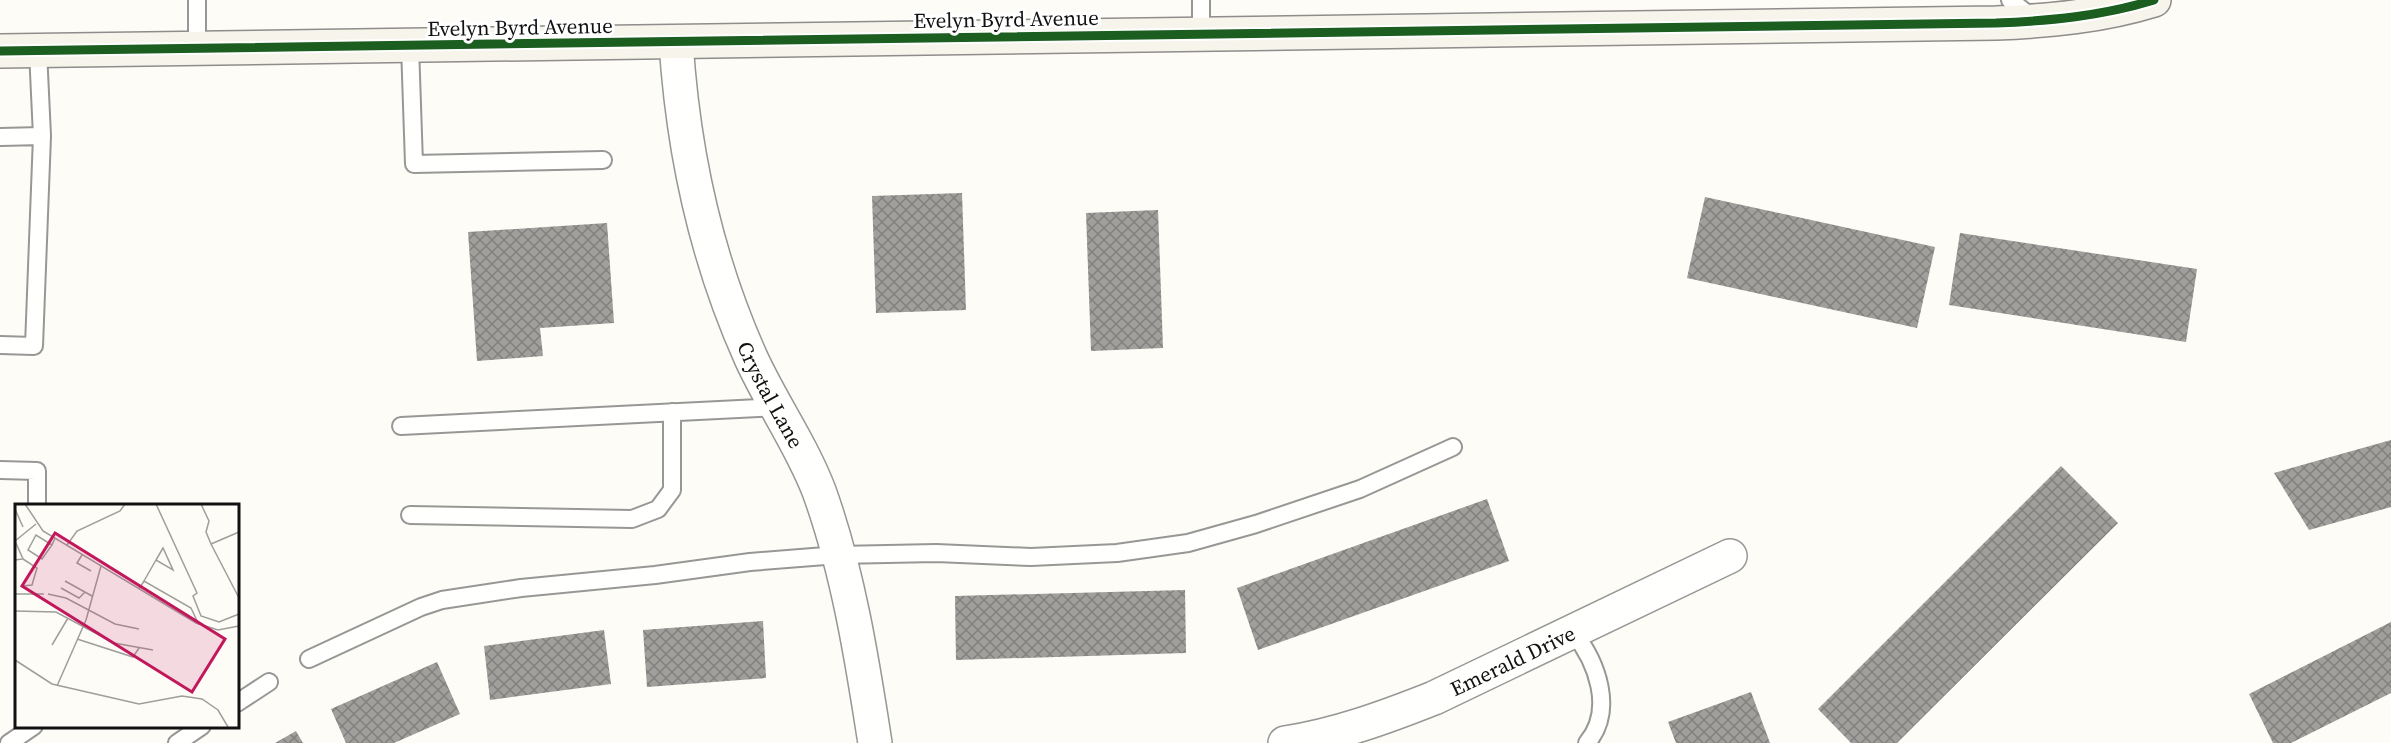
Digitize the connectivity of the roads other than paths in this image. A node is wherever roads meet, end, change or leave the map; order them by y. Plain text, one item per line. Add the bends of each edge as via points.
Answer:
1 (197, 0) edge
2 (1201, 0) edge
3 (2010, 0) edge
4 (2154, 0) edge
5 (2037, 21) junction
6 (1201, 34) junction
7 (676, 42) junction
8 (410, 46) junction
9 (197, 49) junction
10 (0, 51) edge
11 (38, 51) junction
12 (42, 136) junction
13 (0, 137) edge
14 (603, 160) dead end
15 (0, 345) edge
16 (777, 407) junction
17 (672, 412) junction
18 (401, 426) dead end
19 (1453, 447) dead end
20 (0, 470) edge
21 (37, 504) edge
22 (410, 515) dead end
23 (838, 555) junction
24 (1730, 556) dead end
25 (1573, 632) junction
26 (309, 659) dead end
27 (269, 682) dead end
28 (238, 702) edge
29 (31, 728) edge
30 (199, 728) edge
31 (9, 743) edge
32 (177, 743) edge
33 (874, 743) edge
34 (1286, 743) edge
35 (1587, 743) edge

1 - 9 lane
2 - 6 lane
3 - 5 lane
4 - 5 street, Evelyn Byrd Avenue via 2096,14
5 - 6 street, Evelyn Byrd Avenue
6 - 7 street, Evelyn Byrd Avenue
7 - 8 street, Evelyn Byrd Avenue
7 - 16 street, Crystal Lane via 686,140 701,216 750,357
8 - 9 street, Evelyn Byrd Avenue
8 - 14 lane via 414,164
9 - 11 street, Evelyn Byrd Avenue
10 - 11 street, Evelyn Byrd Avenue
11 - 12 lane
12 - 13 lane
12 - 15 lane via 34,346
16 - 17 lane
16 - 23 street, Crystal Lane via 807,462
17 - 18 lane
17 - 22 lane via 672,490 657,509 632,519
19 - 23 lane via 1360,489 1188,543 1117,553 1031,557 936,553
20 - 21 lane via 37,471
23 - 26 lane via 582,581 442,600
23 - 33 street, Crystal Lane via 866,684
24 - 25 street, Emerald Drive
25 - 34 street, Emerald Drive via 1425,702
25 - 35 lane via 1597,675 1602,699 1597,726
27 - 28 lane
29 - 31 lane
30 - 32 lane

